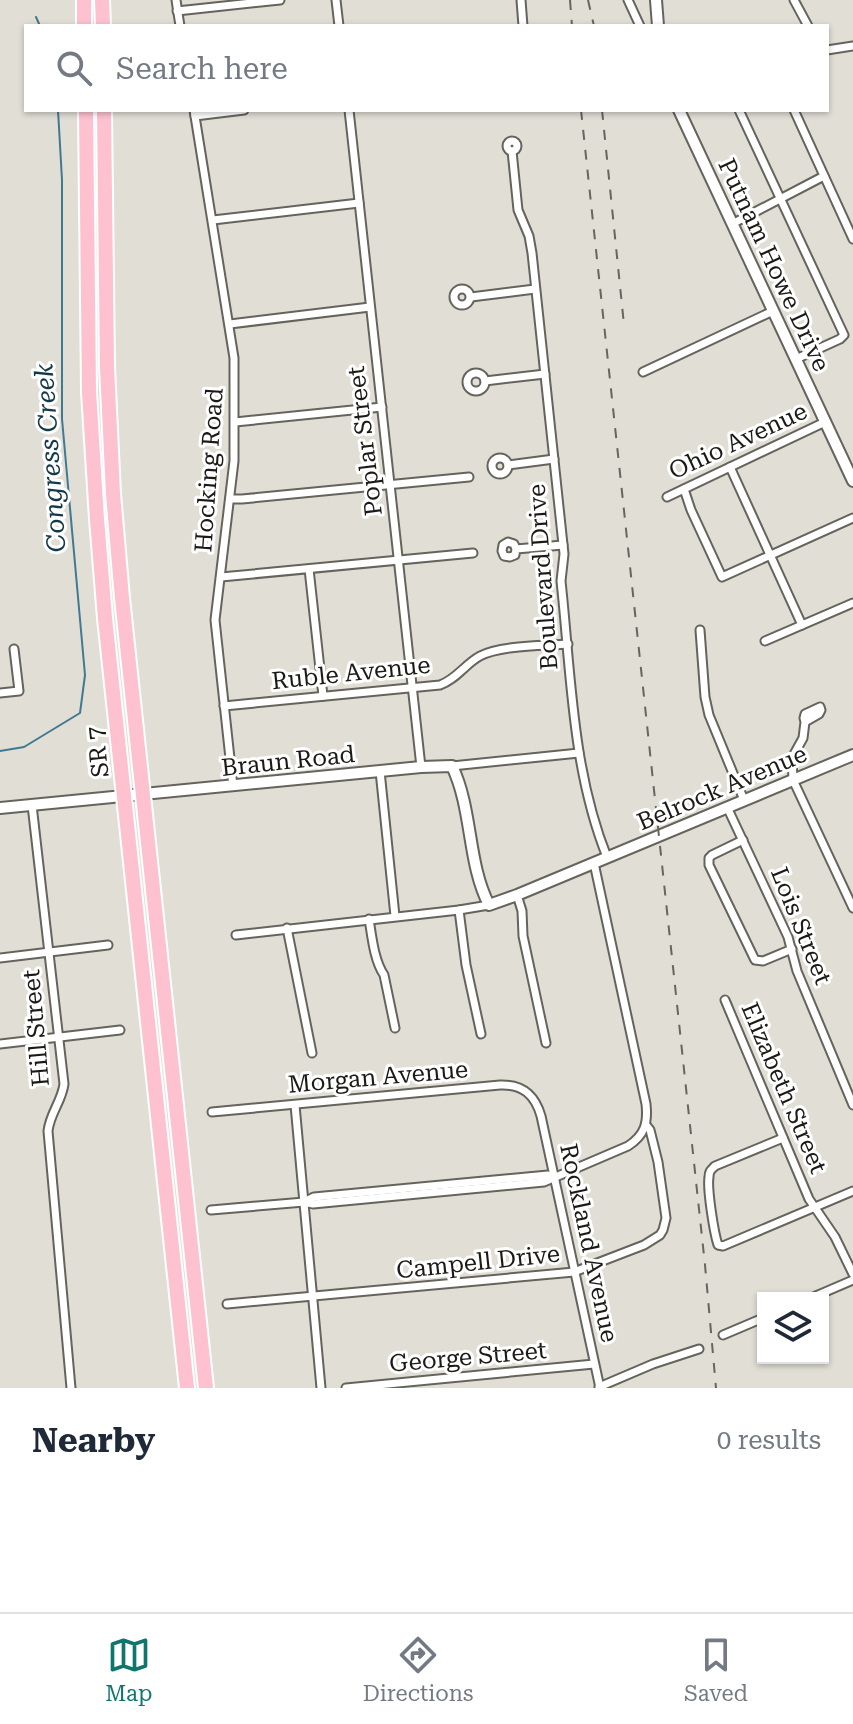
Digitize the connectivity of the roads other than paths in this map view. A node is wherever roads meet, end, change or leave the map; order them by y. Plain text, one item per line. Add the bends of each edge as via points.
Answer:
1 (84, 0) edge
2 (102, 0) edge
3 (176, 0) edge
4 (280, 0) edge
5 (336, 0) edge
6 (521, 0) edge
7 (628, 0) edge
8 (656, 0) edge
9 (794, 0) edge
10 (177, 11) junction
11 (84, 24) edge
12 (103, 24) edge
13 (180, 24) edge
14 (339, 24) edge
15 (523, 24) edge
16 (639, 24) edge
17 (658, 24) edge
18 (807, 24) edge
19 (853, 46) edge
20 (829, 50) edge
21 (86, 112) edge
22 (104, 112) edge
23 (349, 112) edge
24 (680, 112) edge
25 (740, 112) edge
26 (795, 112) edge
27 (195, 113) edge
28 (512, 151) dead end
29 (824, 176) junction
30 (780, 198) junction
31 (359, 203) junction
32 (213, 220) junction
33 (732, 224) junction
34 (853, 239) edge
35 (535, 289) junction
36 (471, 297) dead end
37 (370, 307) junction
38 (773, 311) junction
39 (230, 324) junction
40 (796, 359) junction
41 (643, 372) dead end
42 (545, 374) junction
43 (485, 381) dead end
44 (382, 407) junction
45 (235, 422) junction
46 (825, 422) junction
47 (554, 459) junction
48 (508, 465) dead end
49 (730, 467) junction
50 (469, 477) dead end
51 (853, 481) edge
52 (391, 485) junction
53 (684, 489) junction
54 (667, 497) dead end
55 (230, 499) junction
56 (853, 518) edge
57 (563, 545) junction
58 (516, 549) dead end
59 (473, 553) dead end
60 (770, 556) junction
61 (399, 561) junction
62 (309, 569) junction
63 (221, 577) junction
64 (853, 603) edge
65 (802, 625) junction
66 (700, 630) dead end
67 (765, 641) dead end
68 (568, 644) junction
69 (14, 649) dead end
70 (412, 688) junction
71 (0, 693) edge
72 (323, 696) junction
73 (224, 706) junction
74 (805, 722) dead end
75 (579, 753) junction
76 (853, 755) edge
77 (452, 766) junction
78 (421, 767) junction
79 (380, 771) junction
80 (793, 780) junction
81 (233, 787) junction
82 (134, 795) junction
83 (744, 800) junction
84 (32, 805) junction
85 (727, 807) junction
86 (0, 808) edge
87 (743, 840) junction
88 (607, 857) junction
89 (594, 863) junction
90 (517, 895) junction
91 (489, 905) junction
92 (853, 908) edge
93 (459, 910) junction
94 (395, 916) junction
95 (369, 919) junction
96 (287, 928) junction
97 (236, 935) dead end
98 (108, 945) dead end
99 (792, 949) junction
100 (49, 951) junction
101 (0, 958) edge
102 (725, 1000) dead end
103 (395, 1028) dead end
104 (120, 1030) dead end
105 (481, 1034) dead end
106 (58, 1037) junction
107 (546, 1043) dead end
108 (0, 1044) edge
109 (312, 1053) dead end
110 (295, 1105) junction
111 (853, 1105) edge
112 (539, 1107) joint
113 (212, 1112) dead end
114 (646, 1125) junction
115 (783, 1138) junction
116 (554, 1177) junction
117 (853, 1191) edge
118 (304, 1202) junction
119 (814, 1208) junction
120 (211, 1210) dead end
121 (574, 1272) junction
122 (853, 1274) edge
123 (853, 1280) edge
124 (825, 1292) edge
125 (312, 1298) junction
126 (227, 1304) dead end
127 (757, 1321) edge
128 (723, 1335) dead end
129 (699, 1349) dead end
130 (594, 1364) junction
131 (600, 1387) edge
132 (71, 1388) edge
133 (187, 1388) edge
134 (206, 1388) edge
135 (321, 1388) edge
136 (346, 1388) edge

1 - 11 highway
2 - 12 highway
3 - 10 street
4 - 10 street
5 - 14 street
6 - 15 street
7 - 16 street
8 - 17 street
9 - 18 street
10 - 13 street
19 - 20 street
21 - 82 highway, SR 7 / SR 7 via 89,392 97,527 112,683
22 - 82 highway, SR 7 / SR 7 via 112,478
23 - 31 street, Poplar Street
24 - 33 street, Putnam Howe Drive
25 - 30 street
26 - 29 street
27 - 32 street, Hocking Road
28 - 35 street, Boulevard Drive
29 - 30 street
29 - 34 street
30 - 33 street
30 - 40 street via 844,335
31 - 32 street
31 - 37 street, Poplar Street
32 - 39 street, Hocking Road
33 - 38 street, Putnam Howe Drive
35 - 36 street
35 - 42 street, Boulevard Drive
37 - 39 street
37 - 44 street, Poplar Street
38 - 40 street, Putnam Howe Drive
38 - 41 street
39 - 45 street, Hocking Road
40 - 46 street, Putnam Howe Drive
42 - 43 street
42 - 47 street, Boulevard Drive
44 - 45 street
44 - 52 street, Poplar Street
45 - 55 street, Hocking Road
46 - 49 street, Ohio Avenue
46 - 51 street, Putnam Howe Drive
47 - 48 street
47 - 57 street, Boulevard Drive
49 - 53 street, Ohio Avenue
49 - 60 street
50 - 52 street
52 - 55 street
52 - 61 street, Poplar Street
53 - 54 street, Ohio Avenue
53 - 60 street via 721,576
55 - 63 street, Hocking Road
56 - 60 street
57 - 58 street
57 - 68 street, Boulevard Drive
59 - 61 street
60 - 65 street
61 - 62 street
61 - 70 street, Poplar Street
62 - 63 street
62 - 72 street
63 - 73 street, Hocking Road via 215,620
64 - 65 street
65 - 67 street
66 - 83 street via 709,715
68 - 70 street, Ruble Avenue via 486,653 451,681
68 - 75 street, Boulevard Drive
69 - 71 street via 19,691
70 - 72 street, Ruble Avenue
70 - 78 street, Poplar Street
72 - 73 street, Ruble Avenue
73 - 81 street, Hocking Road
74 - 80 street via 792,758
75 - 77 street, Braun Road
75 - 88 street, Boulevard Drive
76 - 80 street, Belrock Avenue
77 - 78 street, Braun Road
77 - 91 street
78 - 79 street, Braun Road
79 - 81 street, Braun Road
79 - 94 street
80 - 83 street, Belrock Avenue
80 - 92 street
81 - 82 street, Braun Road
82 - 84 street, Braun Road
82 - 133 highway, SR 7 / SR 7
82 - 134 highway, SR 7 / SR 7 via 156,909
83 - 85 street, Belrock Avenue
84 - 86 street, Braun Road
84 - 100 street, Hill Street
85 - 87 street, Lois Street
85 - 88 street, Belrock Avenue
87 - 99 street, Lois Street
87 - 99 street via 712,855 709,865 755,960
88 - 89 street, Belrock Avenue
89 - 90 street
89 - 114 street via 646,1104
90 - 91 street
90 - 107 street
91 - 93 street
93 - 94 street
93 - 105 street
94 - 95 street
95 - 96 street
95 - 103 street
96 - 97 street
96 - 109 street
98 - 100 street
99 - 111 street, Lois Street
100 - 101 street
100 - 106 street, Hill Street
102 - 115 street, Elizabeth Street
104 - 106 street
106 - 108 street
106 - 132 street, Hill Street via 63,1094 48,1131
110 - 112 street, Morgan Avenue via 507,1085 523,1089
110 - 113 street, Morgan Avenue
110 - 118 street
112 - 116 street, Rockland Avenue
114 - 116 street via 628,1146
114 - 121 street, Campell Drive via 662,1179 663,1230 655,1239
115 - 119 street, Elizabeth Street
115 - 119 street via 711,1170 718,1245
116 - 118 street via 421,1186
116 - 121 street, Rockland Avenue
117 - 119 street
118 - 120 street
118 - 125 street
119 - 122 street, Elizabeth Street
121 - 125 street, Campell Drive
121 - 130 street, Rockland Avenue
123 - 124 street
125 - 126 street, Campell Drive
125 - 135 street
127 - 128 street
129 - 131 street
130 - 131 street, Rockland Avenue
130 - 136 street, George Street

